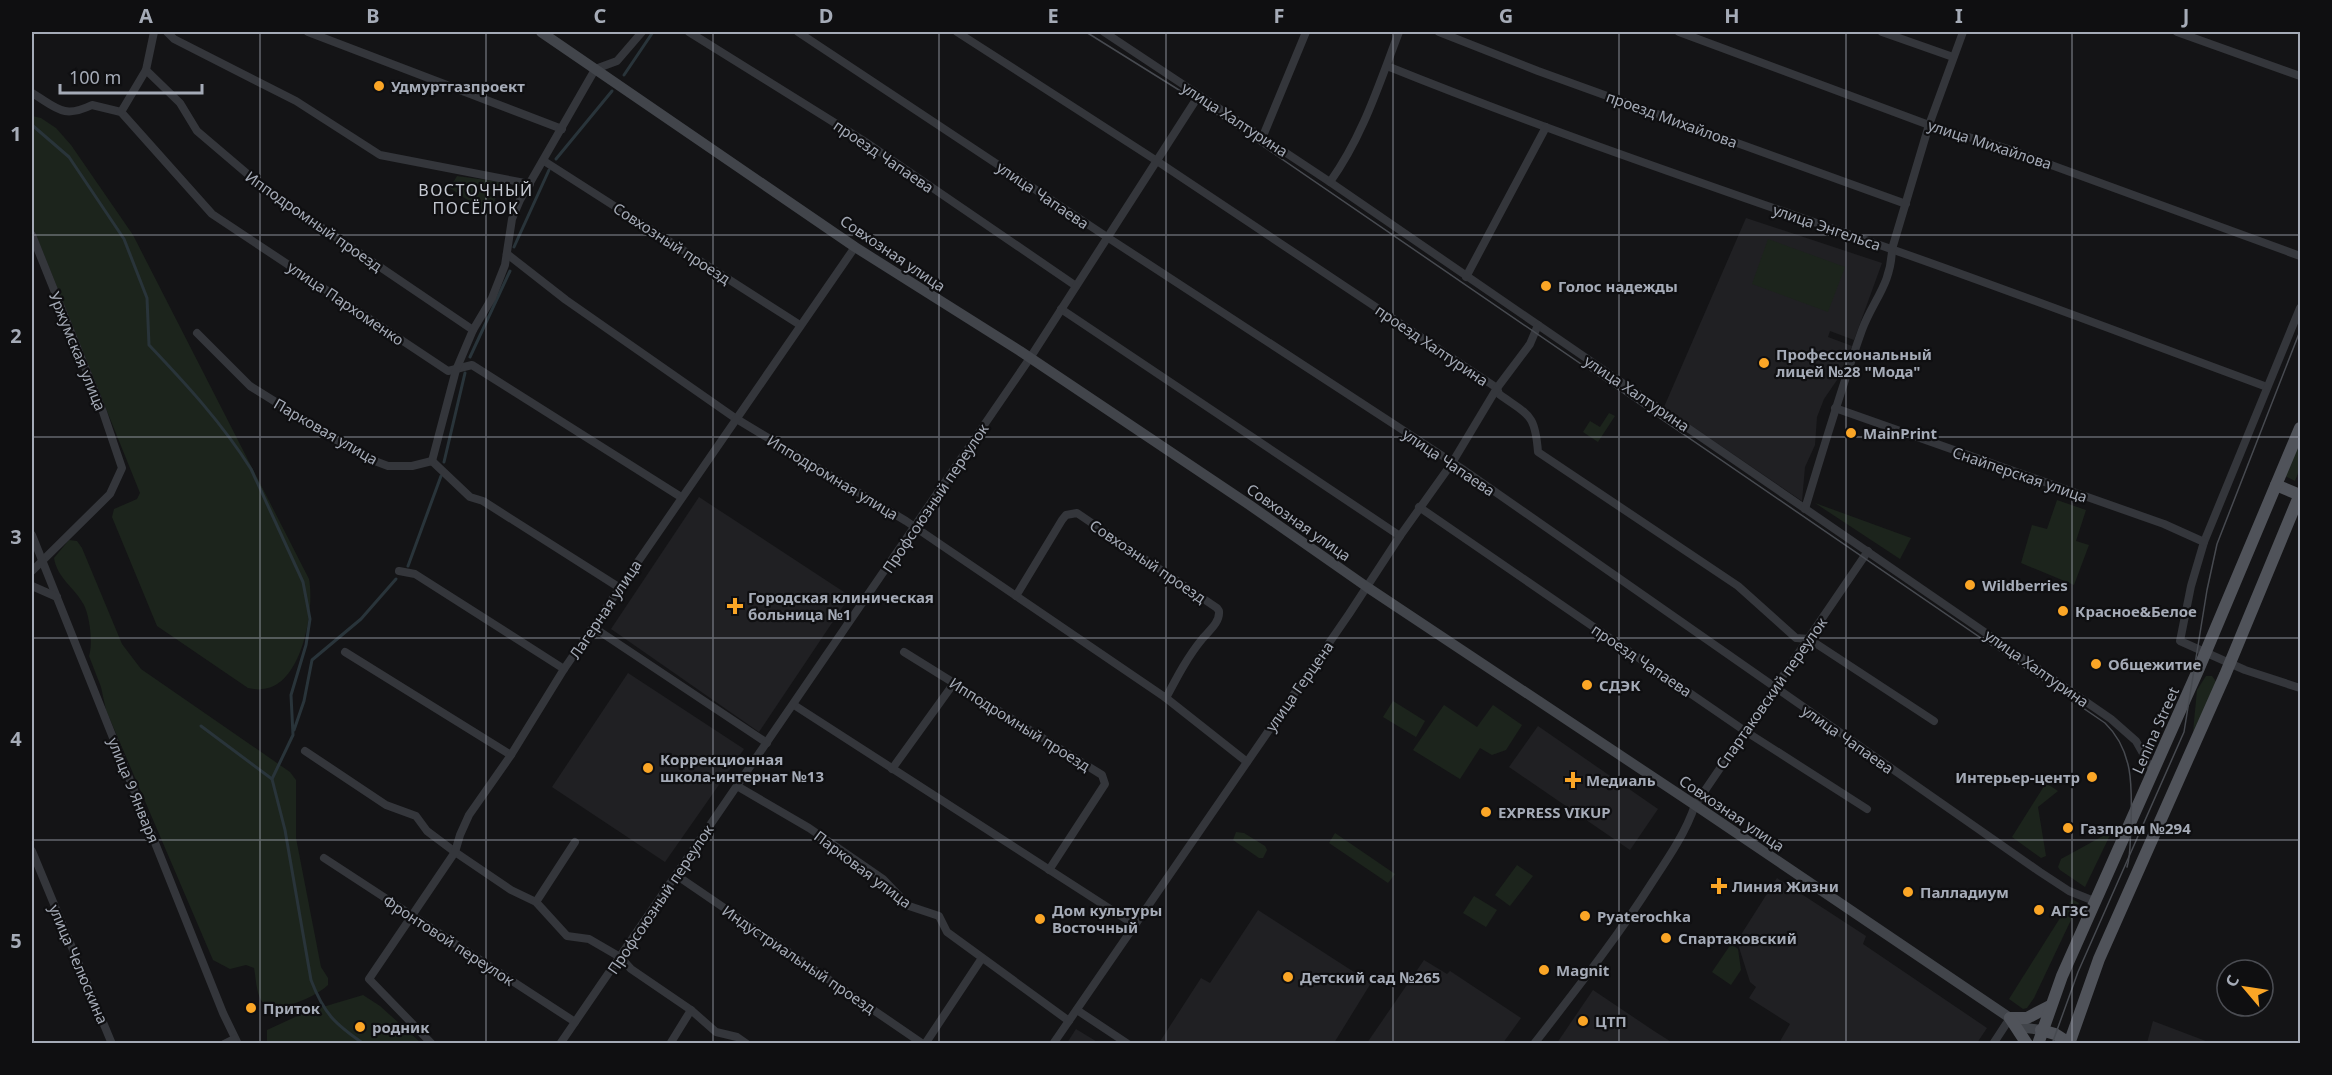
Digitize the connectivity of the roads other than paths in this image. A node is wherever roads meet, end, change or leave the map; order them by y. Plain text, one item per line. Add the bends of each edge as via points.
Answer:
1 (154, 32) edge
2 (167, 32) edge
3 (308, 32) edge
4 (542, 32) edge
5 (642, 32) edge
6 (688, 32) edge
7 (798, 32) edge
8 (957, 32) edge
9 (1104, 32) edge
10 (1306, 32) edge
11 (1396, 32) edge
12 (1439, 32) edge
13 (1679, 32) edge
14 (1882, 32) edge
15 (1963, 32) edge
16 (2177, 32) edge
17 (1953, 57) junction
18 (1387, 66) junction
19 (598, 68) junction
20 (146, 70) junction
21 (2301, 76) edge
22 (32, 93) edge
23 (1199, 95) junction
24 (121, 112) junction
25 (1929, 125) junction
26 (1546, 127) junction
27 (562, 129) junction
28 (1263, 136) junction
29 (544, 161) junction
30 (1157, 161) junction
31 (1330, 182) junction
32 (530, 184) junction
33 (1906, 204) junction
34 (32, 236) edge
35 (1107, 237) junction
36 (855, 247) junction
37 (1892, 249) junction
38 (507, 254) junction
39 (2301, 256) edge
40 (1466, 277) junction
41 (1076, 286) junction
42 (2301, 308) edge
43 (1061, 309) junction
44 (800, 325) junction
45 (1538, 325) junction
46 (473, 330) junction
47 (197, 333) dead end
48 (1029, 358) junction
49 (456, 369) junction
50 (2267, 387) junction
51 (1497, 388) junction
52 (1835, 408) junction
53 (735, 418) junction
54 (2301, 428) edge
55 (432, 461) junction
56 (1452, 463) junction
57 (2276, 485) junction
58 (2300, 495) edge
59 (681, 497) junction
60 (1419, 507) junction
61 (1805, 509) junction
62 (915, 527) junction
63 (32, 535) edge
64 (1400, 536) junction
65 (2204, 543) junction
66 (1868, 551) junction
67 (43, 562) junction
68 (32, 571) edge
69 (399, 572) dead end
70 (32, 586) edge
71 (1367, 587) junction
72 (620, 588) junction
73 (1016, 596) junction
74 (57, 597) junction
75 (593, 627) junction
76 (1809, 639) junction
77 (2205, 651) junction
78 (345, 652) dead end
79 (904, 652) dead end
80 (2230, 662) junction
81 (564, 669) junction
82 (954, 683) junction
83 (1774, 687) junction
84 (2301, 688) edge
85 (1166, 698) junction
86 (794, 705) junction
87 (1934, 721) dead end
88 (1745, 731) junction
89 (766, 743) junction
90 (305, 751) dead end
91 (511, 755) junction
92 (1247, 762) junction
93 (892, 769) junction
94 (2153, 771) junction
95 (737, 786) junction
96 (1695, 805) junction
97 (1867, 809) dead end
98 (575, 842) dead end
99 (32, 851) edge
100 (455, 852) junction
101 (324, 858) dead end
102 (1049, 870) junction
103 (676, 875) junction
104 (2094, 901) junction
105 (536, 902) junction
106 (412, 917) junction
107 (1135, 926) junction
108 (620, 957) junction
109 (982, 958) junction
110 (2050, 1006) junction
111 (691, 1010) junction
112 (1077, 1010) junction
113 (2010, 1018) junction
114 (1069, 1021) junction
115 (575, 1022) junction
116 (2042, 1030) junction
117 (236, 1041) edge
118 (2069, 1043) edge
119 (112, 1044) edge
120 (224, 1044) edge
121 (432, 1044) edge
122 (560, 1044) edge
123 (670, 1044) edge
124 (747, 1044) edge
125 (924, 1044) edge
126 (1053, 1044) edge
127 (1128, 1044) edge
128 (1534, 1044) edge
129 (1993, 1044) edge
130 (2027, 1044) edge
131 (2038, 1044) edge

1 - 20 street
2 - 32 street via 297,101 380,156
3 - 27 street
4 - 19 street, Совхозная улица
5 - 19 street via 617,61
6 - 41 street, проезд Чапаева via 867,143
7 - 35 street, улица Чапаева
8 - 30 street, проезд Халтурина
9 - 23 street, улица Халтурина
10 - 28 street
11 - 18 street
12 - 33 street, проезд Михайлова
13 - 25 street, улица Михайлова
14 - 17 street
15 - 17 street
16 - 21 street
17 - 25 street
18 - 26 street, улица Энгельса
18 - 31 street via 1370,112
19 - 27 street
19 - 36 street, Совхозная улица
20 - 24 street
20 - 46 street, Ипподромный проезд via 180,103 197,131 265,189
22 - 24 street via 62,111 81,111 92,105
23 - 28 street, улица Халтурина
23 - 30 street, Профсоюзный переулок
24 - 49 street, улица Пархоменко via 212,214 448,371
25 - 33 street
25 - 39 street, улица Михайлова via 2016,152
26 - 37 street, улица Энгельса
26 - 40 street
27 - 29 street
28 - 31 street, улица Халтурина
29 - 32 street
29 - 44 street, Совхозный проезд
30 - 35 street, Профсоюзный переулок
30 - 51 street, проезд Халтурина
31 - 40 street, улица Халтурина
32 - 38 street via 512,219
33 - 37 street
34 - 67 street, Уржумская улица via 122,468 110,494
35 - 41 street, Профсоюзный переулок
35 - 56 street, улица Чапаева
36 - 44 street, Лагерная улица
36 - 48 street, Совхозная улица
37 - 50 street, улица Энгельса
37 - 52 street via 1892,264 1881,296 1863,326
38 - 46 street via 492,298
38 - 53 street, Ипподромная улица
40 - 45 street, улица Халтурина
41 - 43 street, Профсоюзный переулок
42 - 50 street
43 - 48 street, Профсоюзный переулок
43 - 64 street
44 - 53 street, Лагерная улица
45 - 51 street, улица Герцена via 1530,344
45 - 61 street, улица Халтурина
46 - 49 street
47 - 55 street, Парковая улица via 250,387 364,457 388,466
48 - 62 street, Профсоюзный переулок
48 - 71 street, Совхозная улица
49 - 55 street
49 - 59 street, улица Пархоменко via 472,365
50 - 65 street
51 - 56 street, улица Герцена
51 - 76 street, проезд Халтурина via 1499,394 1533,421 1538,452 1738,586 1796,638
52 - 61 street
52 - 65 street, Снайперская улица via 2164,524
53 - 59 street, Лагерная улица
53 - 62 street, Ипподромная улица
54 - 57 main road, Lenina Street
55 - 72 street via 470,497 483,501
56 - 60 street, улица Герцена
56 - 83 street, улица Чапаева
57 - 58 main road
57 - 77 main road, Lenina Street
58 - 80 main road
59 - 72 street, Лагерная улица
60 - 64 street, улица Герцена
60 - 88 street, проезд Чапаева
61 - 66 street, улица Халтурина
62 - 73 street, Ипподромная улица
62 - 86 street, Профсоюзный переулок
63 - 67 street, улица 9 Января
64 - 71 street, улица Герцена
65 - 77 street via 2180,641
66 - 76 street, Спартаковский переулок
66 - 94 street, улица Халтурина via 2111,719 2136,741
67 - 68 street
67 - 74 street, улица 9 Января
69 - 81 street via 416,574
70 - 74 street
71 - 92 street, улица Герцена
71 - 96 street, Совхозная улица
72 - 75 street, Лагерная улица
73 - 85 street, Ипподромная улица
73 - 85 street, Совхозный проезд via 1062,520 1077,513 1217,608 1218,621
74 - 117 street, улица 9 Января
75 - 81 street, Лагерная улица
75 - 89 street
76 - 83 street, Спартаковский переулок
76 - 87 street, проезд Халтурина
77 - 80 street
77 - 94 main road, Lenina Street
78 - 91 street
79 - 82 street, Ипподромный проезд
80 - 84 street
80 - 118 main road via 2099,959
81 - 91 street, Лагерная улица
82 - 93 street
82 - 102 street, Ипподромный проезд via 1102,775 1105,784
83 - 88 street, Спартаковский переулок
83 - 104 street, улица Чапаева via 2060,885
85 - 92 street, Ипподромная улица
86 - 89 street, Профсоюзный переулок
86 - 93 street
88 - 96 street, Спартаковский переулок
88 - 97 street, проезд Чапаева
89 - 95 street, Профсоюзный переулок
90 - 100 street via 386,805 416,816 427,831
91 - 100 street, Лагерная улица via 470,815
92 - 107 street, улица Герцена
93 - 102 street
94 - 104 main road, Lenina Street
95 - 103 street, Профсоюзный переулок
95 - 109 street, Парковая улица via 818,834 883,879 909,906 939,916 947,932
96 - 113 street, Совхозная улица
96 - 128 street, Спартаковский переулок via 1634,912
98 - 105 street
99 - 119 street, улица Челюскина
100 - 105 street
100 - 106 street, Лагерная улица
101 - 106 street, Фронтовой переулок
102 - 107 street
103 - 108 street, Профсоюзный переулок
103 - 125 street, Индустриальный проезд
104 - 110 main road, Lenina Street
105 - 108 street via 567,936 589,939
106 - 115 street, Фронтовой переулок
106 - 121 street, Лагерная улица via 369,979
107 - 112 street, улица Герцена
108 - 111 street via 631,969
108 - 115 street, Профсоюзный переулок
109 - 114 street, Парковая улица
109 - 125 street
110 - 113 main road via 2027,1018
110 - 116 main road, Lenina Street
111 - 123 street
111 - 124 street via 716,1032
112 - 114 street, улица Герцена
112 - 127 street
113 - 116 street, Совхозная улица via 2026,1028
113 - 129 street
113 - 130 main road
114 - 126 street, улица Герцена
115 - 122 street, Профсоюзный переулок
116 - 118 main road
116 - 131 main road, Lenina Street
117 - 120 street

